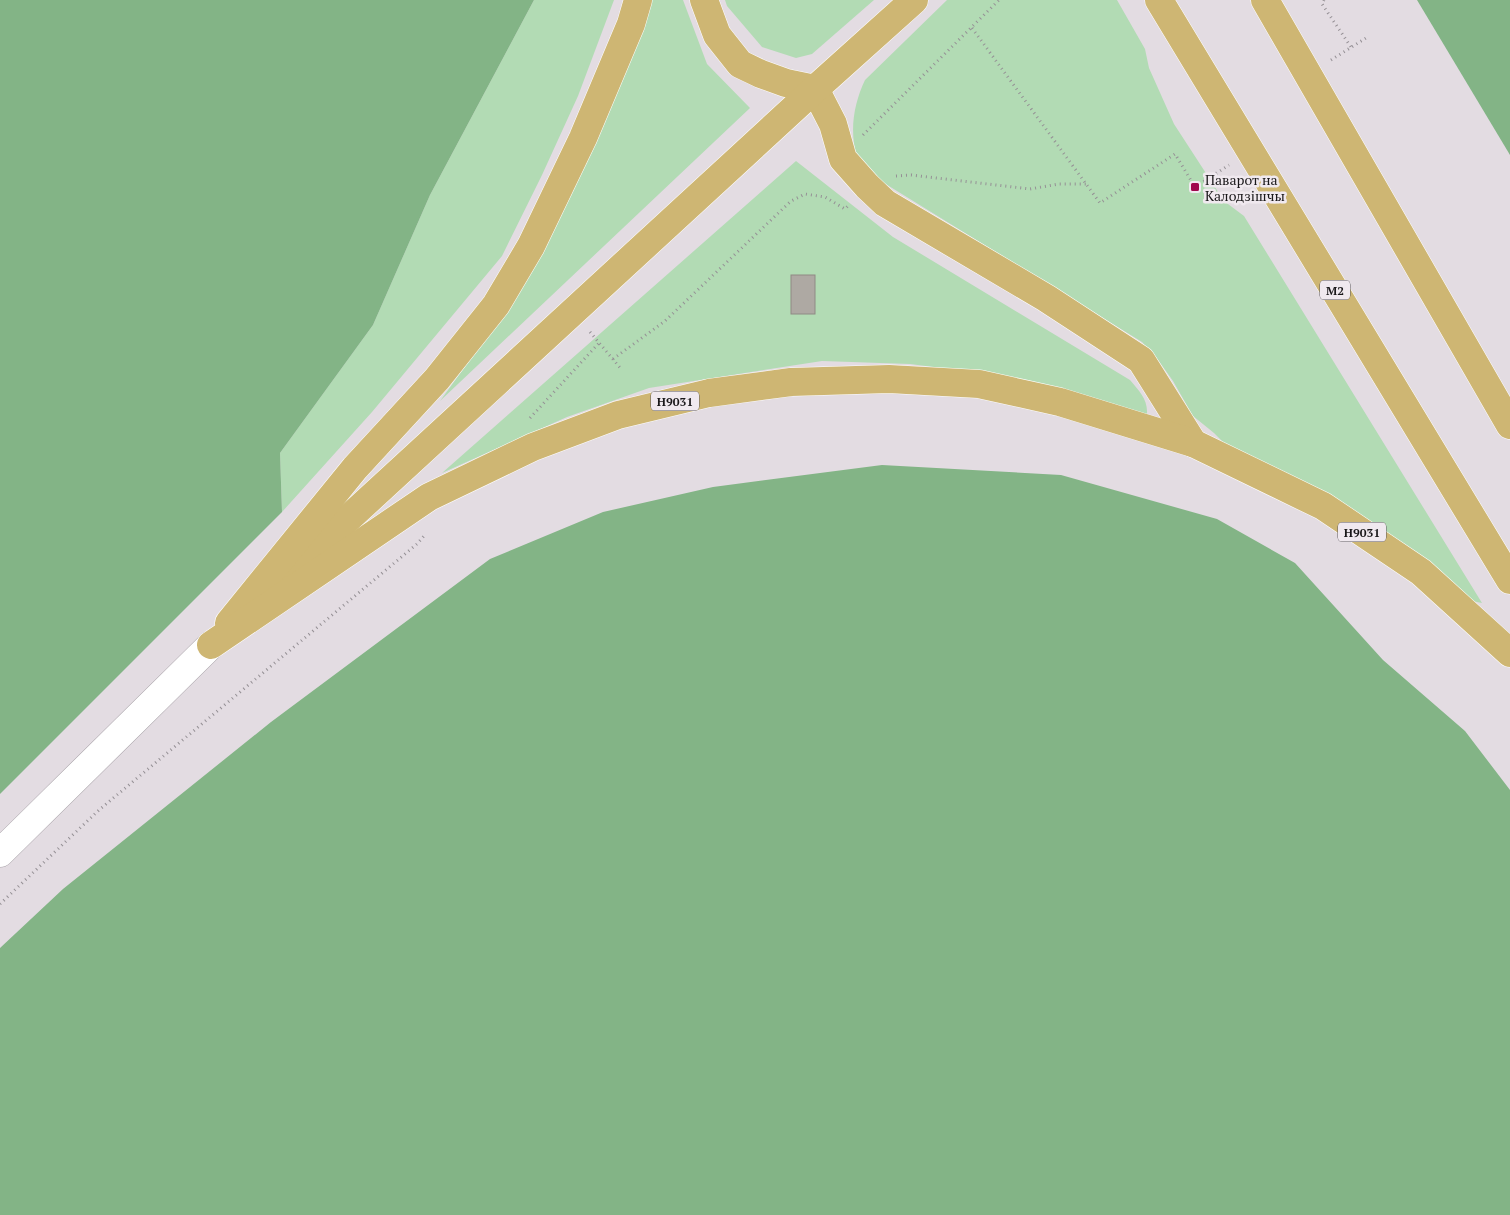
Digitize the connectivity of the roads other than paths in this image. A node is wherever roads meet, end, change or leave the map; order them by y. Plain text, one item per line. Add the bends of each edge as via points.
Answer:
1 (638, 0) edge
2 (704, 0) edge
3 (914, 0) edge
4 (1159, 0) edge
5 (1265, 0) edge
6 (814, 89) junction
7 (1510, 425) edge
8 (1193, 443) junction
9 (1510, 580) edge
10 (211, 645) junction
11 (1510, 653) edge
12 (0, 853) edge

1 - 10 highway, Н9031 via 583,138 531,246 496,305 437,379 355,468
2 - 6 highway via 717,35 740,64 786,83
3 - 6 highway, Н9031
4 - 9 highway, М2
5 - 7 highway
6 - 8 highway via 832,124 844,159 885,203 1046,298 1142,360
6 - 10 highway, Н9031
8 - 10 highway, Н9031 via 1060,402 979,384 888,379 791,382 709,393 609,418 533,447 429,497
8 - 11 highway, Н9031 via 1323,506 1421,572
10 - 12 main road, Н9031

